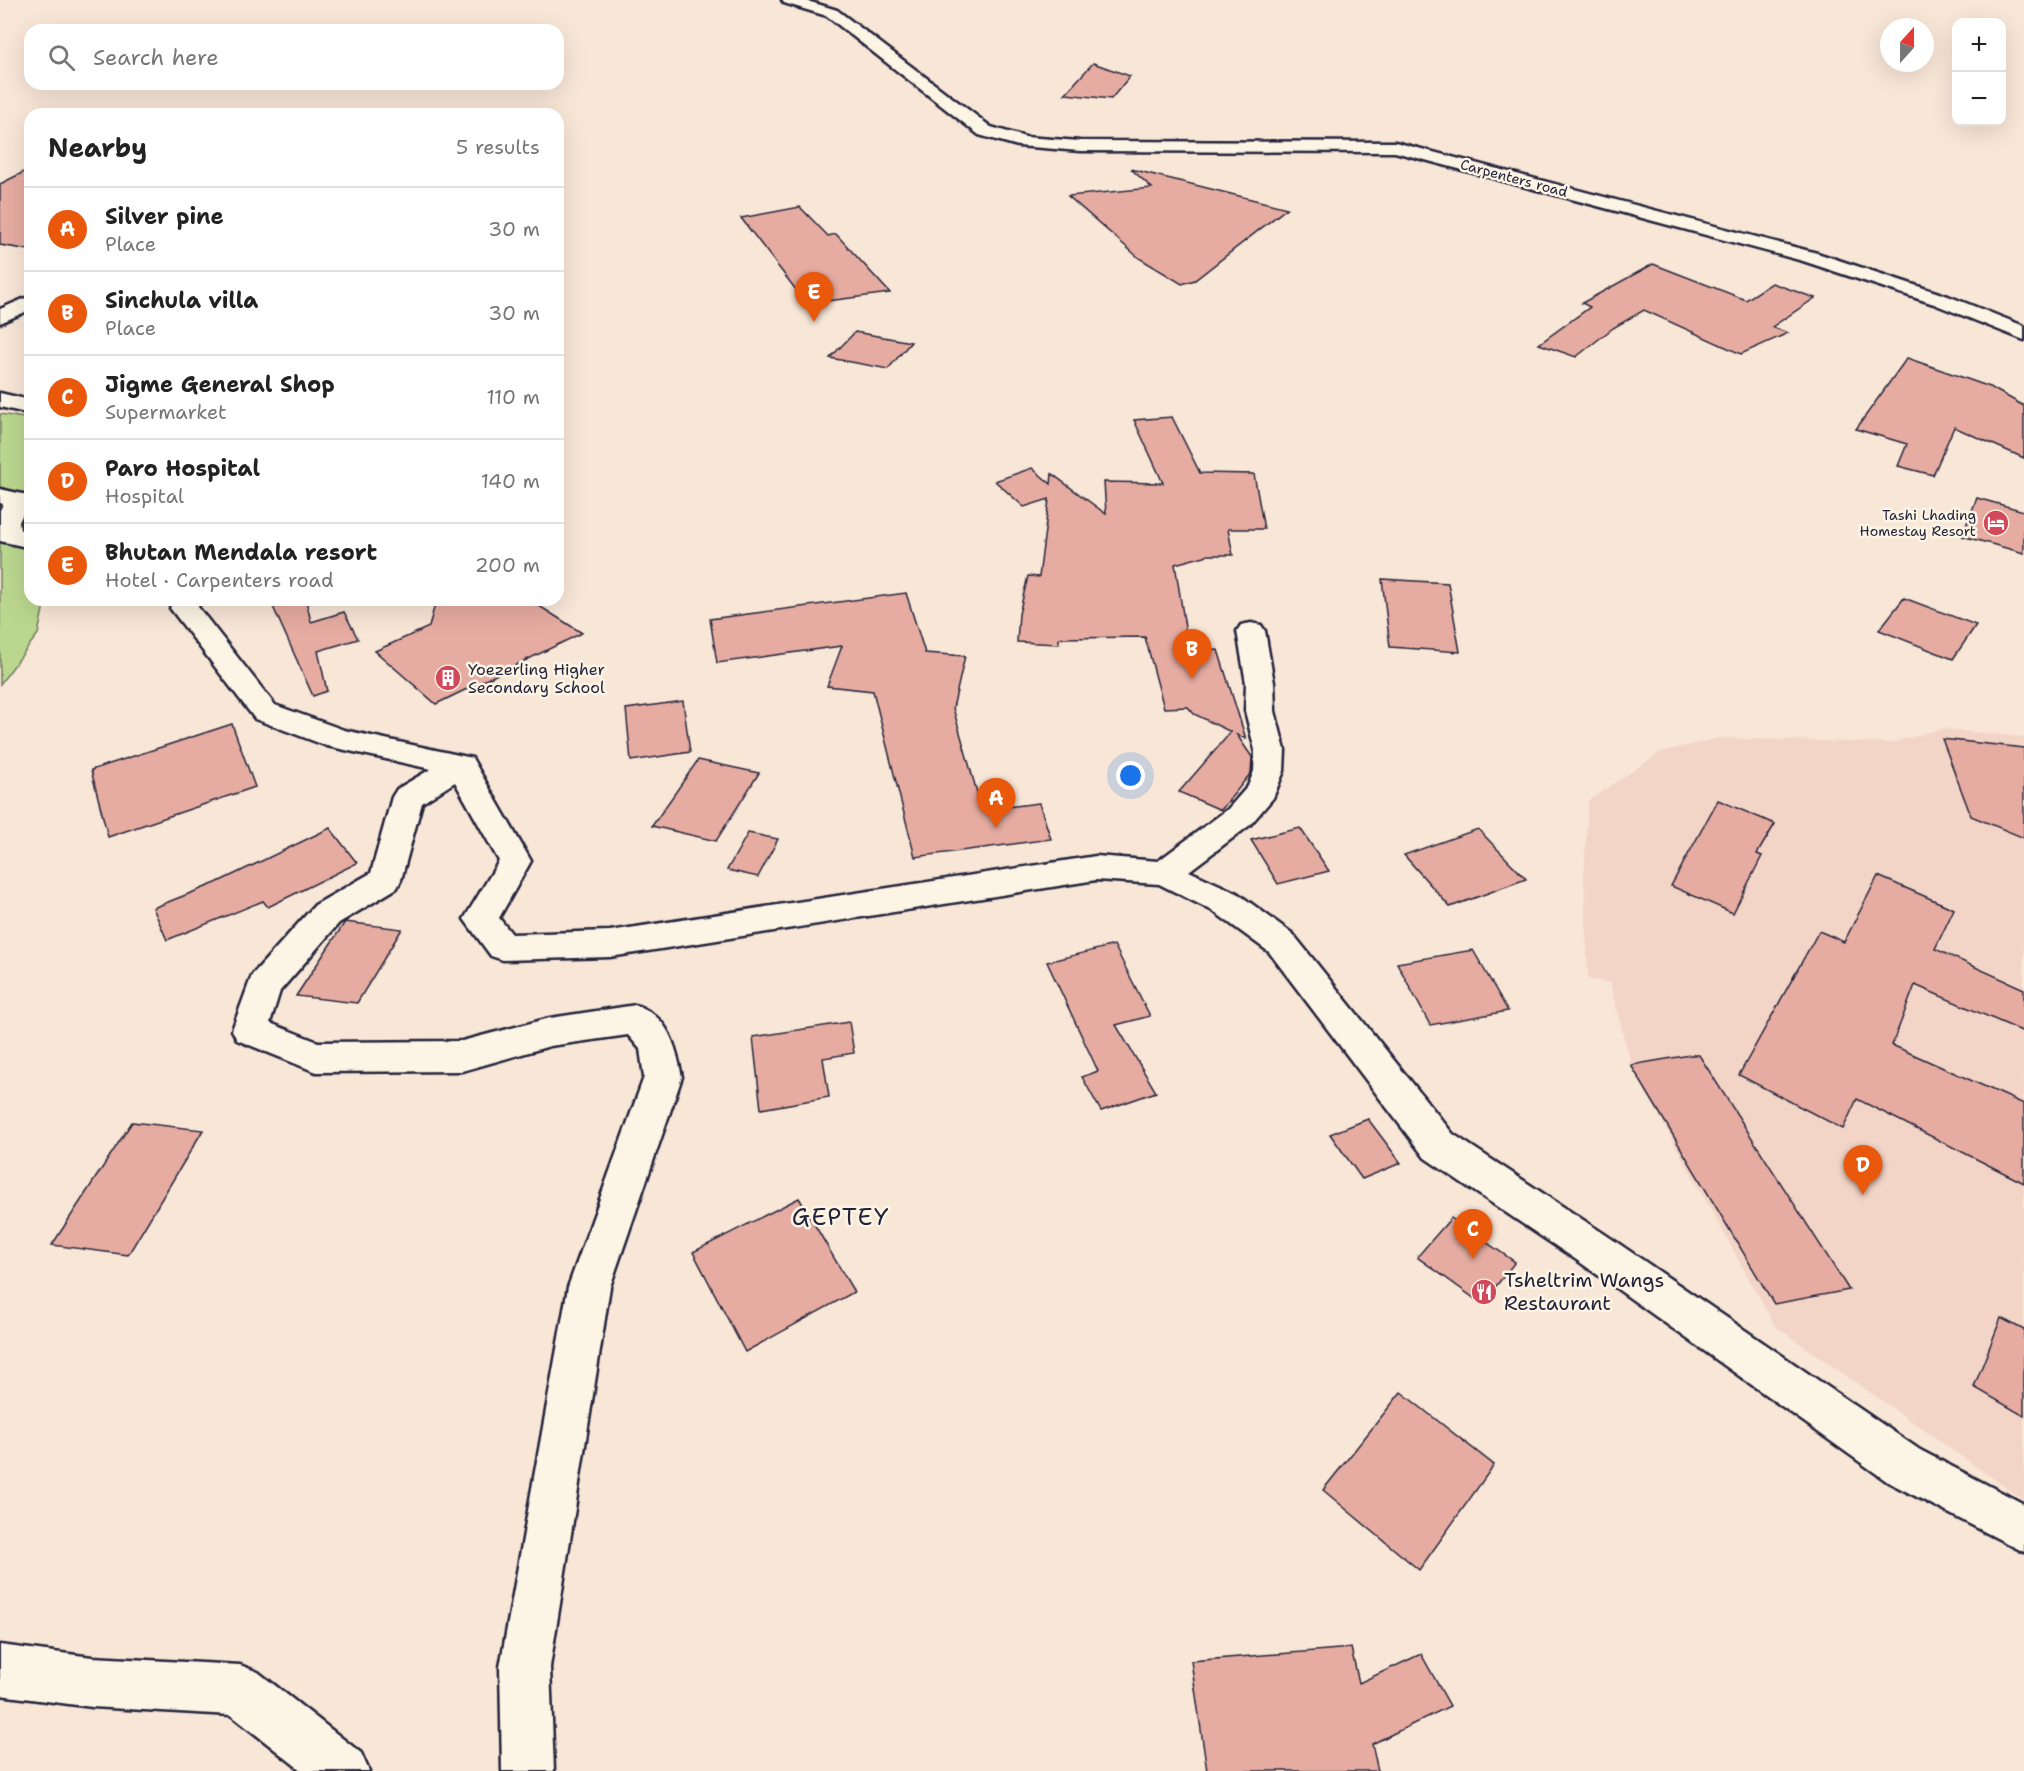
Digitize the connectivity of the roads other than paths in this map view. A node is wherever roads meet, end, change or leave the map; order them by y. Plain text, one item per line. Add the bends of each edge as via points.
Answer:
1 (789, 0) edge
2 (24, 305) edge
3 (0, 317) edge
4 (2024, 334) edge
5 (0, 400) edge
6 (24, 406) edge
7 (0, 496) edge
8 (24, 538) edge
9 (186, 606) edge
10 (1251, 631) dead end
11 (461, 765) junction
12 (1164, 873) junction
13 (2024, 1529) edge
14 (0, 1670) edge
15 (344, 1771) edge
16 (528, 1771) edge

1 - 4 street, Carpenters road via 832,13 985,131 1024,142 1080,146 1395,147 1809,257 1941,300
2 - 3 street
5 - 6 street
7 - 8 street via 18,500 6,522 8,535
9 - 11 street via 265,712 338,739
10 - 12 street via 1260,683 1260,711 1270,750 1269,771 1262,790 1239,817
11 - 12 street via 515,861 482,920 503,947 610,944 1096,868
11 - 16 street via 408,797 385,880 327,914 264,985 250,1030 316,1057 462,1056 550,1032 636,1019 657,1044 663,1077 589,1287 525,1667
12 - 13 street via 1225,902 1281,943 1439,1146 1904,1466
14 - 15 street via 92,1682 240,1690

